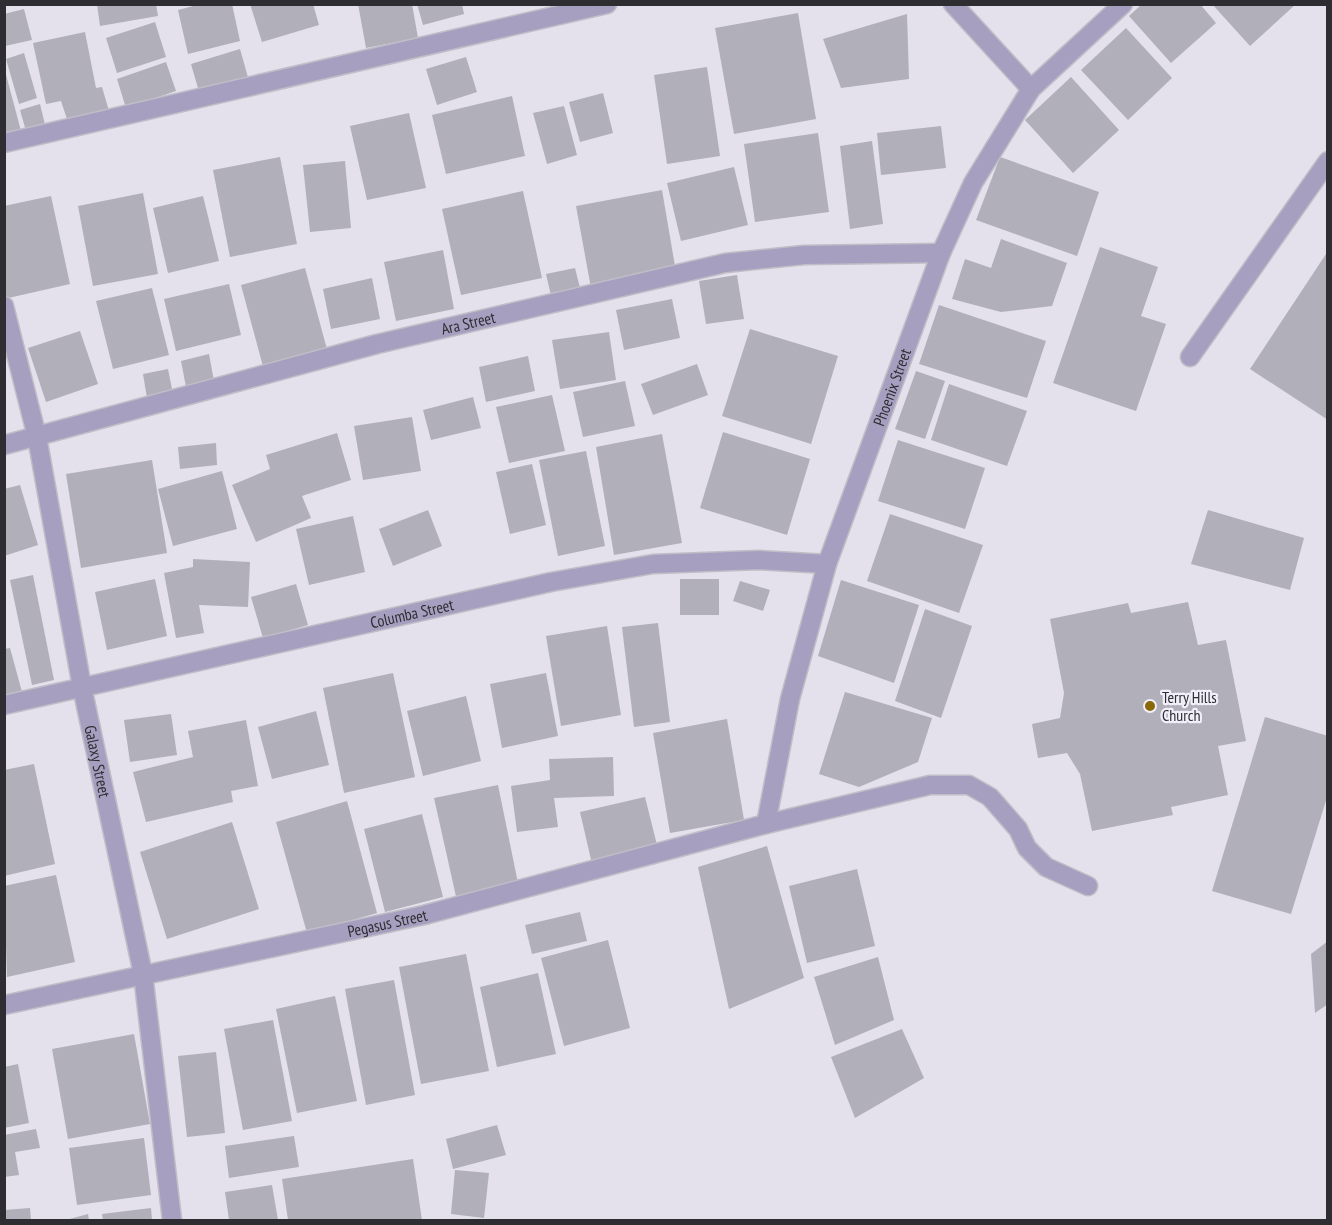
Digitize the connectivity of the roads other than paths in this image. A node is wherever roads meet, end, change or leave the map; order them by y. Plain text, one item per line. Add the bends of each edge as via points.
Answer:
1 (608, 4) edge
2 (952, 4) edge
3 (1123, 4) edge
4 (1031, 89) junction
5 (4, 143) edge
6 (1328, 161) edge
7 (941, 253) junction
8 (4, 306) edge
9 (1190, 357) dead end
10 (38, 437) junction
11 (4, 445) edge
12 (826, 564) junction
13 (82, 687) junction
14 (4, 705) edge
15 (766, 824) junction
16 (1088, 886) dead end
17 (143, 974) junction
18 (4, 1005) edge
19 (172, 1221) edge

1 - 5 street
2 - 4 street
3 - 4 street, Phoenix Street
4 - 7 street, Phoenix Street via 973,183
6 - 9 street
7 - 10 street, Ara Street via 804,255 725,263 378,344
7 - 12 street, Phoenix Street
8 - 10 street, Galaxy Street
10 - 11 street, Ara Street
10 - 13 street, Galaxy Street
12 - 13 street, Columba Street via 759,560 653,564 551,582
12 - 15 street, Phoenix Street via 790,699
13 - 14 street, Columba Street
13 - 17 street, Galaxy Street
15 - 16 street, Pegasus Street via 930,785 969,785 990,797 1046,867
15 - 17 street, Pegasus Street via 424,915
17 - 18 street, Pegasus Street
17 - 19 street, Galaxy Street

